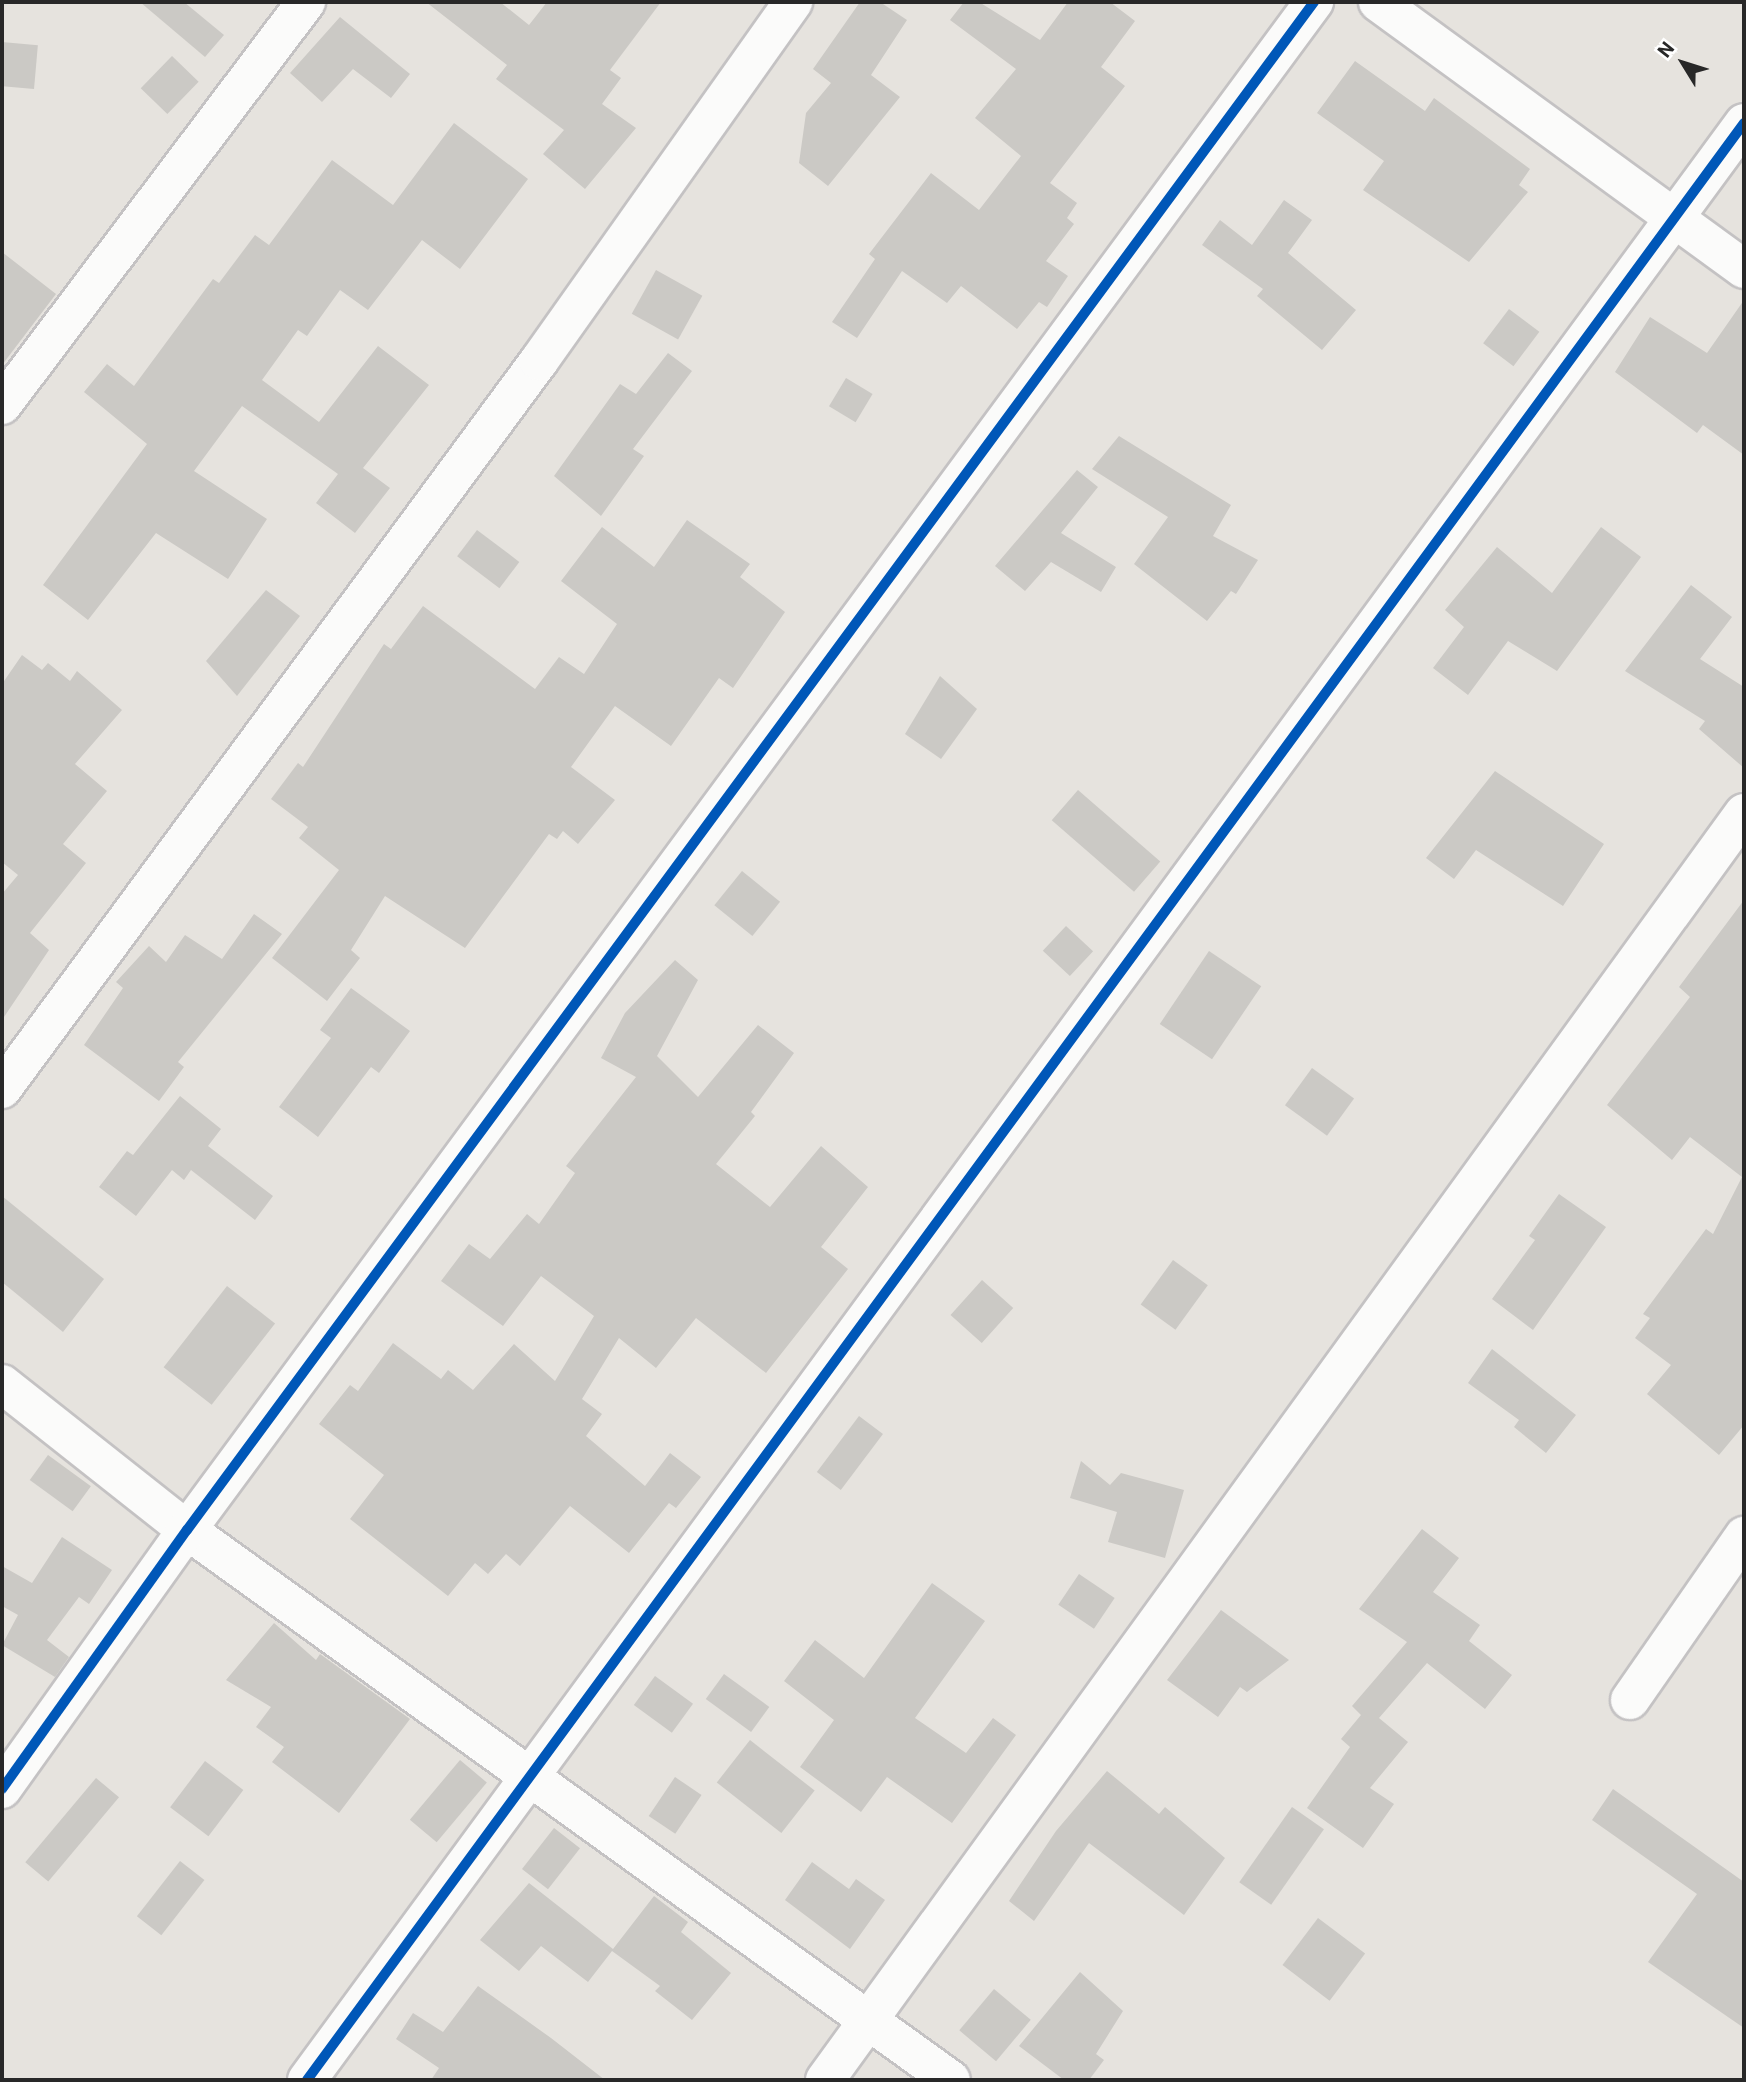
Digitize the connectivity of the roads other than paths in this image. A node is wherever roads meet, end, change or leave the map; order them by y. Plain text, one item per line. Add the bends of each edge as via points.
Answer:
1 (306, 2) edge
2 (793, 2) edge
3 (1314, 2) edge
4 (1378, 2) edge
5 (1744, 123) edge
6 (1675, 217) junction
7 (1744, 270) edge
8 (2, 405) edge
9 (1744, 813) edge
10 (2, 1089) edge
11 (2, 1384) edge
12 (187, 1530) junction
13 (1744, 1536) edge
14 (1630, 1700) dead end
15 (526, 1777) junction
16 (2, 1789) edge
17 (871, 2022) junction
18 (307, 2080) edge
19 (825, 2080) edge
20 (951, 2080) edge

1 - 8 street
2 - 10 street via 539,361
3 - 12 street
4 - 6 street
5 - 6 street
6 - 7 street
6 - 15 street
9 - 17 street
11 - 12 street
12 - 15 street
12 - 16 street
13 - 14 street
15 - 17 street
15 - 18 street
17 - 19 street
17 - 20 street

